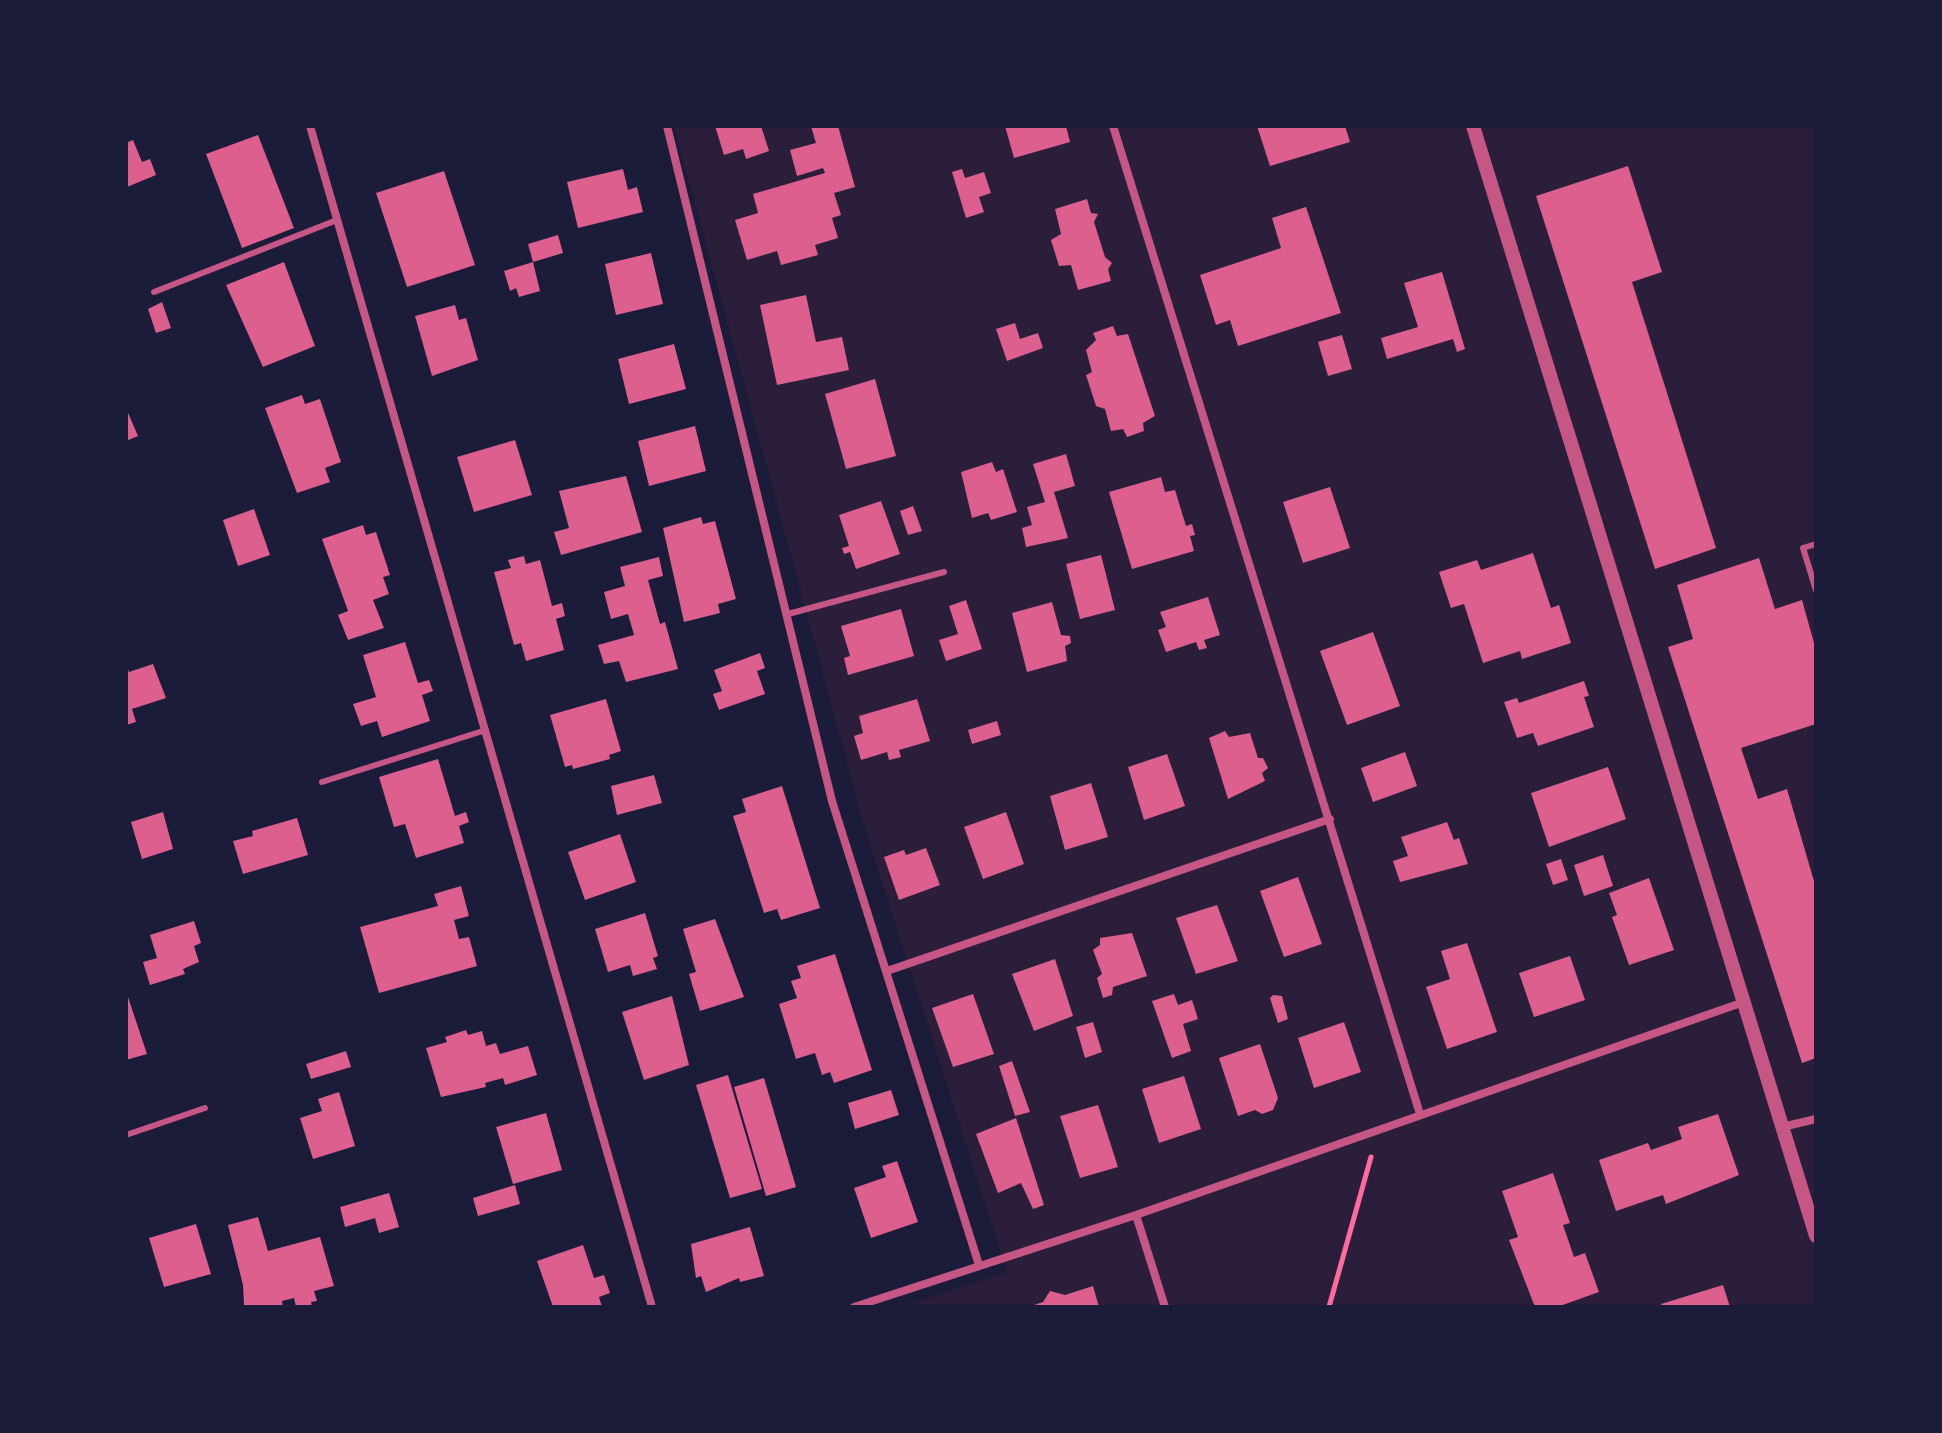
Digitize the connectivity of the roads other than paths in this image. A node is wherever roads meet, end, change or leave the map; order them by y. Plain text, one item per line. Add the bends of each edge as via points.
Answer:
1 (310, 126) edge
2 (667, 126) edge
3 (1113, 126) edge
4 (1473, 126) edge
5 (337, 220) junction
6 (154, 292) dead end
7 (1816, 544) edge
8 (944, 572) dead end
9 (1816, 590) edge
10 (788, 614) junction
11 (486, 730) junction
12 (322, 782) dead end
13 (1330, 819) junction
14 (887, 971) junction
15 (1741, 1003) junction
16 (205, 1108) dead end
17 (1420, 1114) junction
18 (1816, 1119) edge
19 (1782, 1127) junction
20 (126, 1135) edge
21 (1136, 1215) junction
22 (1816, 1236) edge
23 (979, 1265) junction
24 (652, 1307) edge
25 (854, 1307) edge
26 (1165, 1307) edge

1 - 5 street
2 - 10 street
3 - 13 street
4 - 15 street
5 - 6 lane
5 - 11 street
7 - 9 lane via 1803,548
8 - 10 lane
10 - 14 street via 832,801
11 - 12 lane
11 - 24 street
13 - 14 street
13 - 17 street
14 - 23 street
15 - 17 street
15 - 19 street
16 - 20 lane
17 - 21 street
18 - 19 street
19 - 22 street
21 - 23 street
21 - 26 street
23 - 25 street

